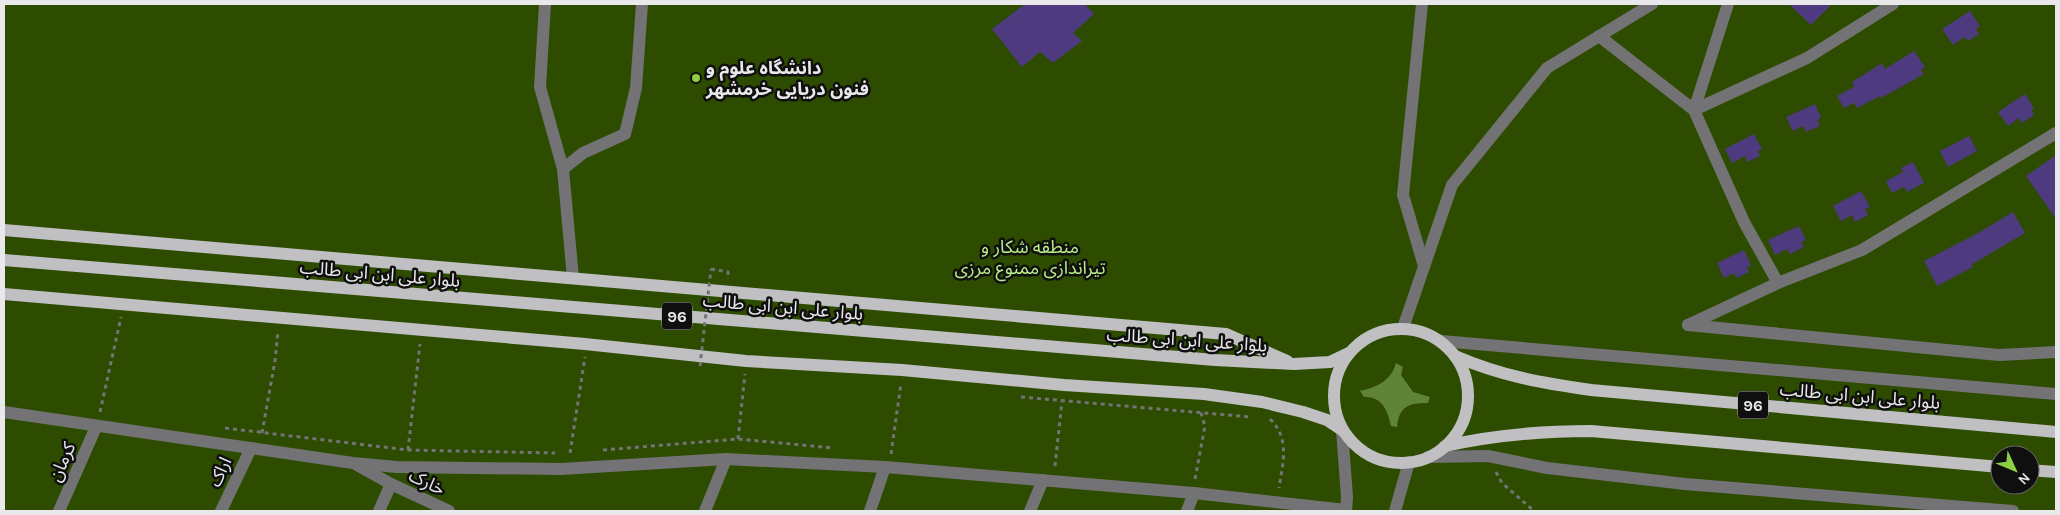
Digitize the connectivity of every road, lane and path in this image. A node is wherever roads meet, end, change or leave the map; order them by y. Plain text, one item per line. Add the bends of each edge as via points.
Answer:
1 (545, 4) edge
2 (642, 4) edge
3 (1422, 4) edge
4 (1652, 4) edge
5 (1728, 4) edge
6 (1894, 4) edge
7 (1599, 36) junction
8 (1694, 110) junction
9 (2056, 133) edge
10 (562, 169) junction
11 (4, 230) edge
12 (4, 260) edge
13 (1424, 266) junction
14 (728, 272) dead end
15 (573, 278) junction
16 (1778, 283) junction
17 (4, 294) edge
18 (124, 303) junction
19 (279, 318) junction
20 (1403, 328) junction
21 (422, 331) junction
22 (1441, 341) junction
23 (585, 344) junction
24 (2056, 352) edge
25 (1349, 353) junction
26 (1455, 356) junction
27 (746, 361) junction
28 (1294, 364) junction
29 (700, 366) dead end
30 (902, 370) junction
31 (1064, 385) junction
32 (1195, 394) junction
33 (2056, 394) edge
34 (4, 412) edge
35 (100, 412) dead end
36 (96, 427) junction
37 (1342, 430) junction
38 (2056, 432) edge
39 (262, 433) dead end
40 (738, 439) dead end
41 (1445, 446) junction
42 (251, 448) junction
43 (408, 450) dead end
44 (570, 453) dead end
45 (891, 454) dead end
46 (1488, 456) junction
47 (1428, 457) junction
48 (726, 459) junction
49 (1409, 462) junction
50 (353, 463) junction
51 (1055, 466) dead end
52 (1990, 466) edge
53 (885, 467) junction
54 (2040, 471) edge
55 (2056, 472) edge
56 (1043, 480) junction
57 (1195, 480) dead end
58 (391, 484) junction
59 (1194, 493) junction
60 (59, 511) edge
61 (221, 511) edge
62 (379, 511) edge
63 (449, 511) edge
64 (705, 511) edge
65 (870, 511) edge
66 (1030, 511) edge
67 (1187, 511) edge
68 (1346, 511) edge
69 (1395, 511) edge
70 (1534, 511) edge
71 (2013, 511) edge

1 - 10 street via 540,87
2 - 10 street via 636,88 625,134 583,153
3 - 13 street via 1403,195
4 - 7 street
5 - 8 street
6 - 8 street via 1807,58
7 - 8 street
7 - 13 street via 1547,68 1452,185
8 - 16 street via 1744,222
9 - 16 street via 1862,250
10 - 15 street
11 - 15 main road
12 - 28 main road, بلوار علی ابن ابی طالب / 96
13 - 20 street
14 - 29 path, bridge via 711,269
15 - 28 main road via 1226,334
16 - 24 street via 1688,325 2000,355
17 - 18 main road, 96
18 - 19 main road, 96
18 - 35 path
19 - 21 main road, 96
19 - 39 path
20 - 22 main road, 96
20 - 25 main road, 96 via 1382,331 1364,339
21 - 23 main road, 96
21 - 43 path
22 - 26 main road, 96
22 - 33 street
23 - 27 main road, 96
23 - 44 path
25 - 28 main road, بلوار علی ابن ابی طالب / 96 via 1330,362
25 - 37 main road, 96 via 1338,370 1334,390 1335,411
26 - 38 main road, بلوار علی ابن ابی طالب / 96 via 1484,369 1527,381 1591,390
26 - 41 main road, 96 via 1464,373 1468,393 1466,413 1458,431
27 - 30 main road, 96
27 - 40 path
30 - 31 main road, 96
30 - 45 path
31 - 32 main road, 96
31 - 51 path
32 - 37 main road, 96 via 1262,402 1303,412 1327,420
32 - 57 path via 1205,426
34 - 36 street
36 - 42 street
36 - 60 street, کرمان
37 - 49 main road, 96 via 1354,445 1371,456 1390,462
37 - 68 street
41 - 47 main road, 96
41 - 52 main road, 96 via 1534,432 1591,431
42 - 50 street
42 - 61 street, اراک
46 - 47 street
46 - 70 path via 1502,483
46 - 71 street via 1547,468 1685,484
47 - 49 main road, 96
48 - 50 street via 561,469 397,467
48 - 53 street
48 - 64 street
49 - 69 street
50 - 58 street, خارک
53 - 56 street
53 - 65 street
54 - 55 main road
56 - 59 street
56 - 66 street
58 - 62 street, خارک
58 - 63 street, خارک
59 - 67 street
59 - 68 street

